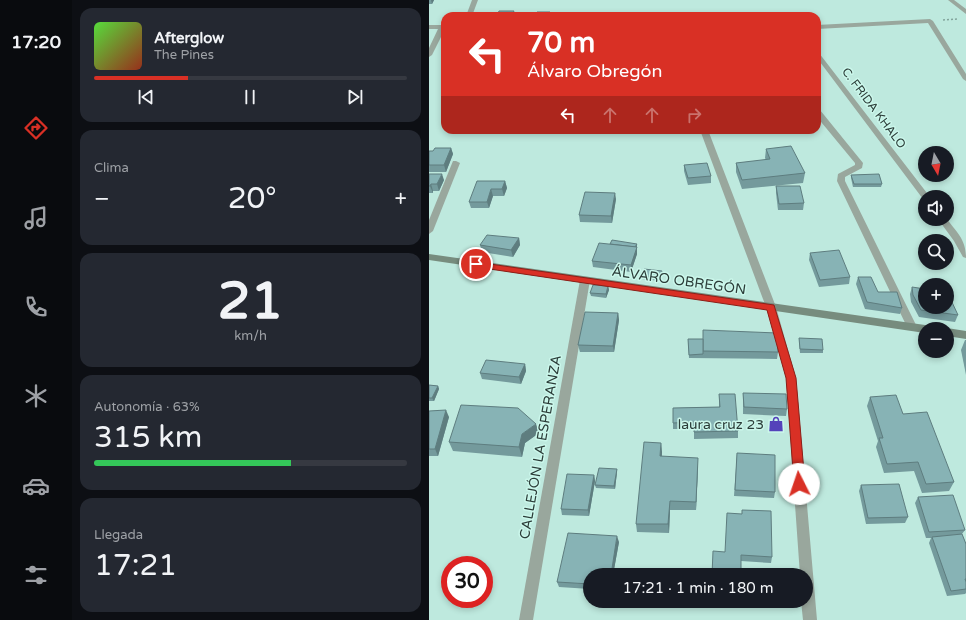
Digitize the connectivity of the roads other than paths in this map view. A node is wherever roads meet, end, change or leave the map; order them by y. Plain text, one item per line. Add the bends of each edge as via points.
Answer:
1 (475, 0) edge
2 (951, 0) edge
3 (470, 12) edge
4 (966, 12) edge
5 (429, 27) edge
6 (441, 27) edge
7 (821, 27) edge
8 (441, 31) edge
9 (429, 55) edge
10 (821, 59) edge
11 (966, 79) edge
12 (821, 117) edge
13 (706, 134) edge
14 (456, 163) dead end
15 (921, 190) edge
16 (947, 226) edge
17 (429, 231) edge
18 (966, 255) edge
19 (429, 257) edge
20 (585, 280) junction
21 (771, 307) junction
22 (912, 327) junction
23 (918, 328) edge
24 (954, 333) edge
25 (966, 335) edge
26 (526, 620) edge
27 (810, 620) edge

1 - 3 street
2 - 4 street
5 - 6 street
7 - 11 street via 931,21
8 - 9 street
10 - 15 street, C. FRIDA KHALO
12 - 22 street via 859,163 859,166 841,176 841,181
13 - 21 street
14 - 17 street
16 - 18 street
19 - 20 street, ÁLVARO OBREGÓN
20 - 21 street, ÁLVARO OBREGÓN
20 - 26 street, CALLEJÓN LA ESPERANZA
21 - 22 street, ÁLVARO OBREGÓN
21 - 27 street via 791,378
22 - 23 street, ÁLVARO OBREGÓN
24 - 25 street

